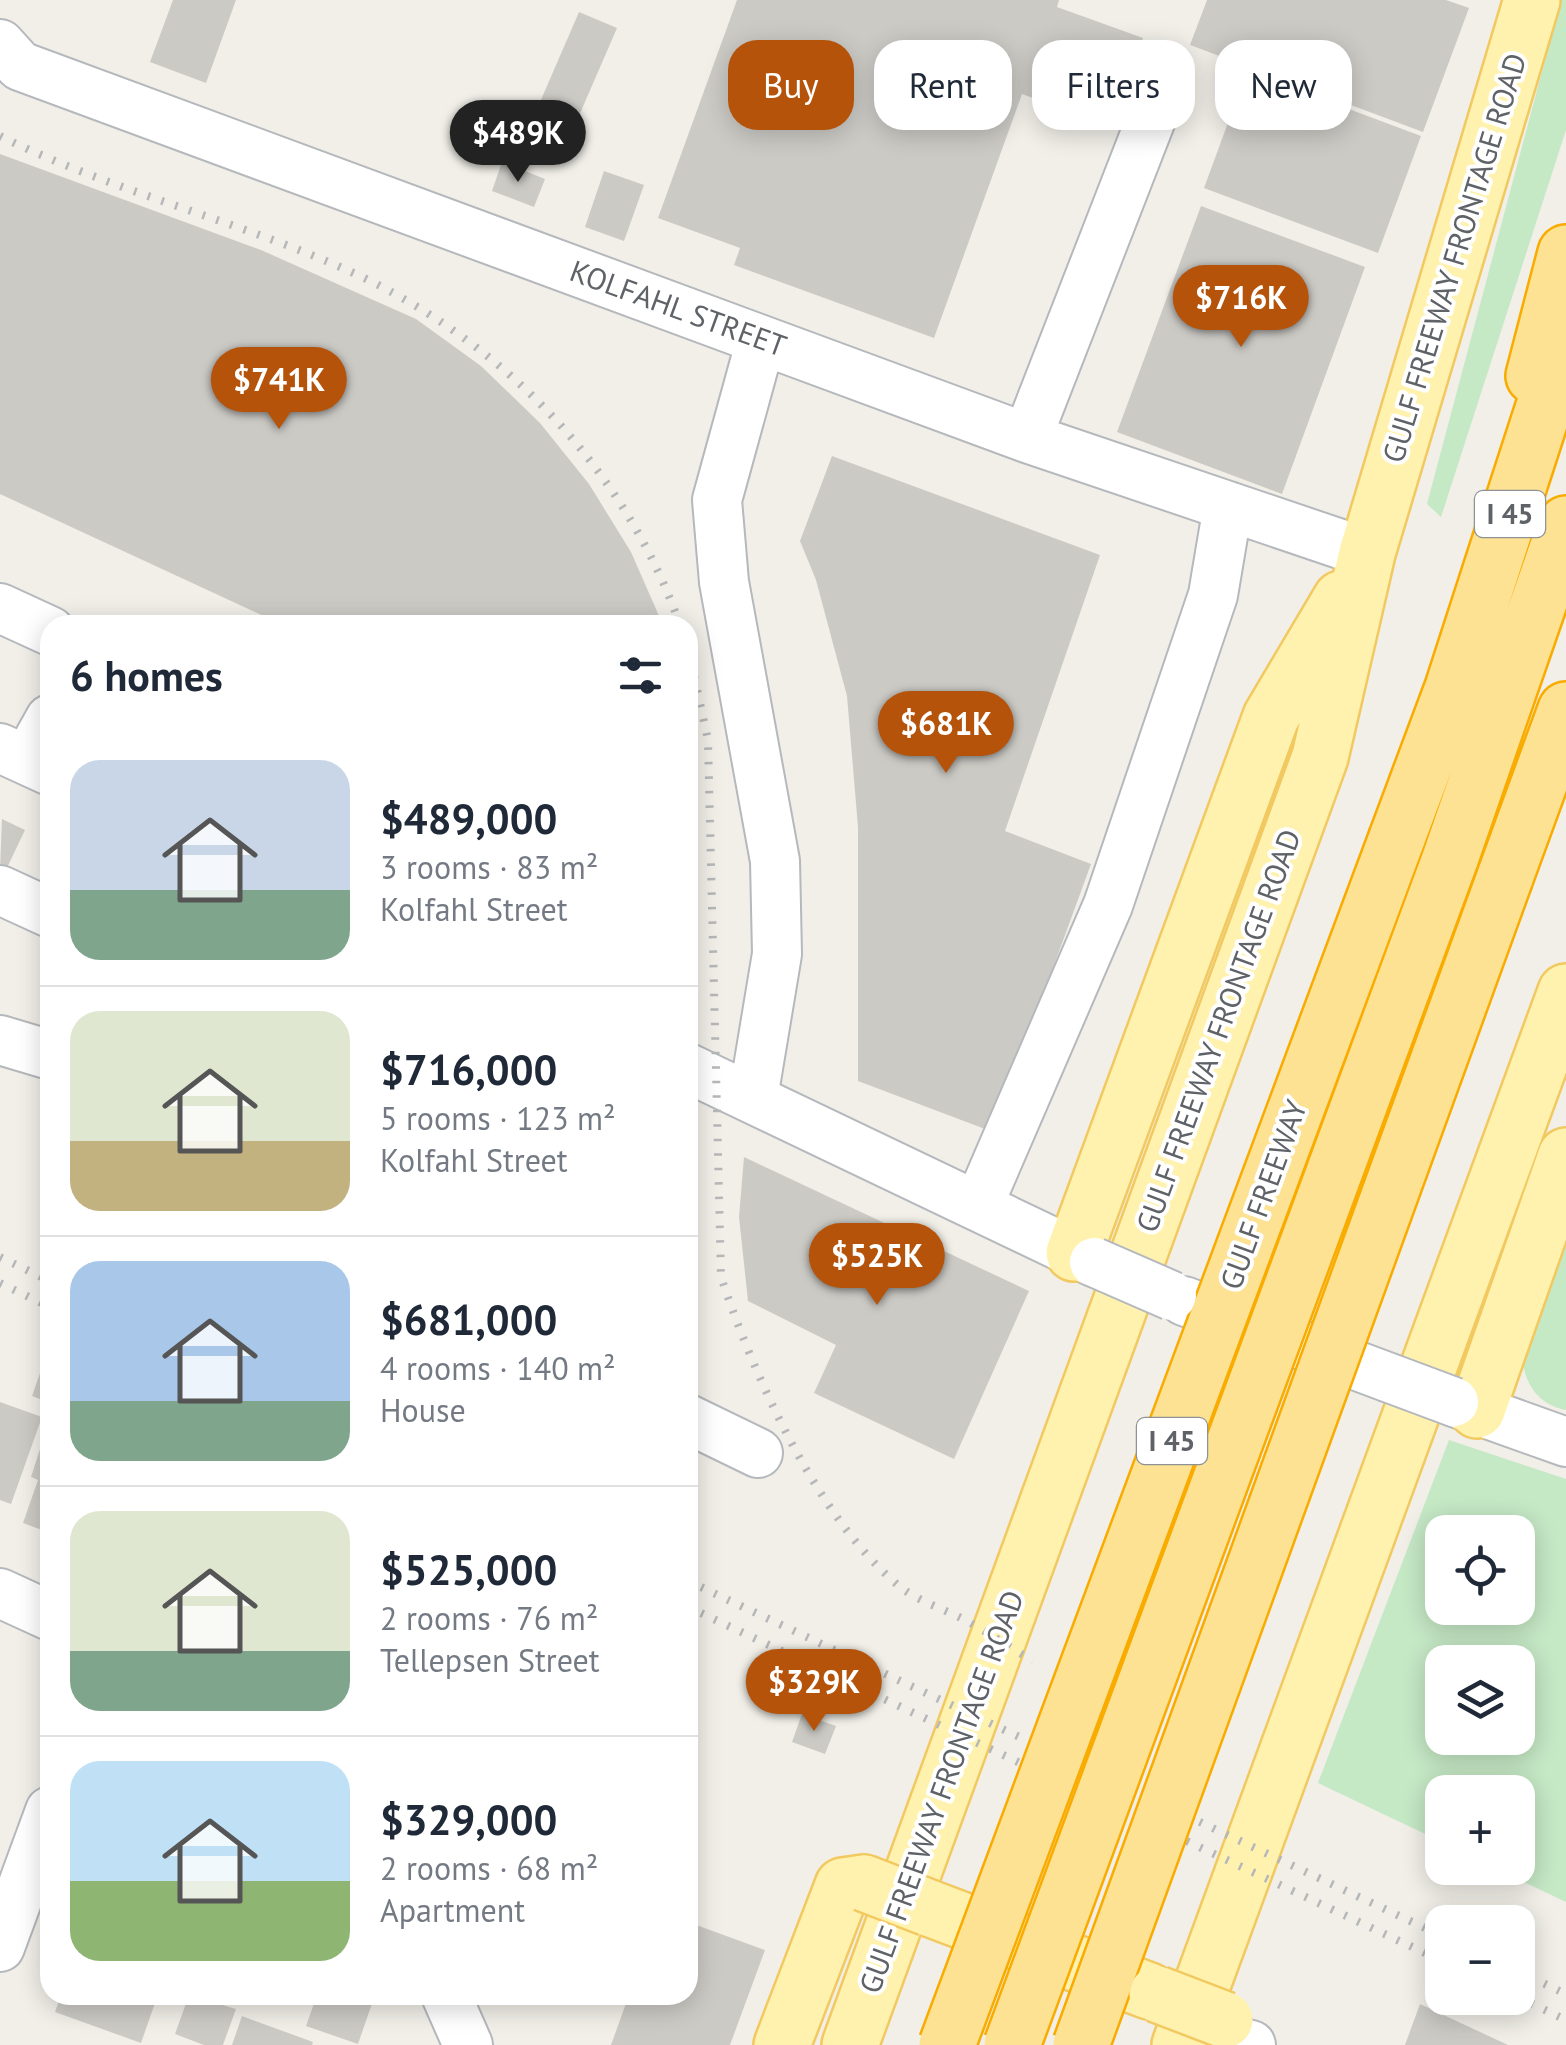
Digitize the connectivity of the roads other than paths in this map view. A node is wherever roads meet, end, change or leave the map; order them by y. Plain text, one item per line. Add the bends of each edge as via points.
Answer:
1 (1532, 0) edge
2 (0, 44) edge
3 (1146, 130) edge
4 (1566, 253) edge
5 (1566, 339) edge
6 (761, 340) junction
7 (1027, 438) junction
8 (1228, 506) junction
9 (1566, 524) edge
10 (1367, 553) junction
11 (0, 608) edge
12 (40, 626) edge
13 (1454, 688) junction
14 (1566, 710) edge
15 (40, 730) edge
16 (16, 757) edge
17 (0, 890) edge
18 (40, 908) edge
19 (1566, 992) edge
20 (0, 1040) edge
21 (40, 1052) edge
22 (698, 1073) edge
23 (753, 1098) junction
24 (1566, 1156) edge
25 (978, 1206) junction
26 (1084, 1257) junction
27 (1466, 1406) junction
28 (698, 1424) edge
29 (1562, 1438) edge
30 (758, 1452) dead end
31 (0, 1594) edge
32 (40, 1612) edge
33 (40, 1838) edge
34 (0, 1947) edge
35 (450, 2005) edge
36 (1223, 2039) edge
37 (468, 2045) edge
38 (782, 2045) edge
39 (850, 2045) edge
40 (946, 2045) edge
41 (1012, 2045) edge
42 (1081, 2045) edge

1 - 10 main road, GULF FREEWAY FRONTAGE ROAD
2 - 6 street, KOLFAHL STREET via 20,66
3 - 7 street
4 - 13 highway
5 - 13 highway, GULF FREEWAY / I 45
6 - 7 street, KOLFAHL STREET
6 - 23 street via 717,500 724,582 775,862 777,954
7 - 8 street, KOLFAHL STREET
8 - 10 street, KOLFAHL STREET
8 - 25 street via 1213,595 1108,905
9 - 41 highway, GULF FREEWAY, bridge via 1450,859
10 - 26 main road via 1271,717
10 - 39 main road, GULF FREEWAY FRONTAGE ROAD via 1320,757
11 - 12 street
13 - 40 highway, GULF FREEWAY / I 45, bridge
14 - 42 highway, bridge
15 - 16 street
17 - 18 street
19 - 36 main road
20 - 21 street
22 - 23 street
23 - 25 street
24 - 27 main road
25 - 26 street
26 - 27 street, bridge
27 - 29 street
28 - 30 street
31 - 32 street
33 - 34 street
35 - 37 street
36 - 38 main road, bridge via 1157,1994 864,1883 843,1886

